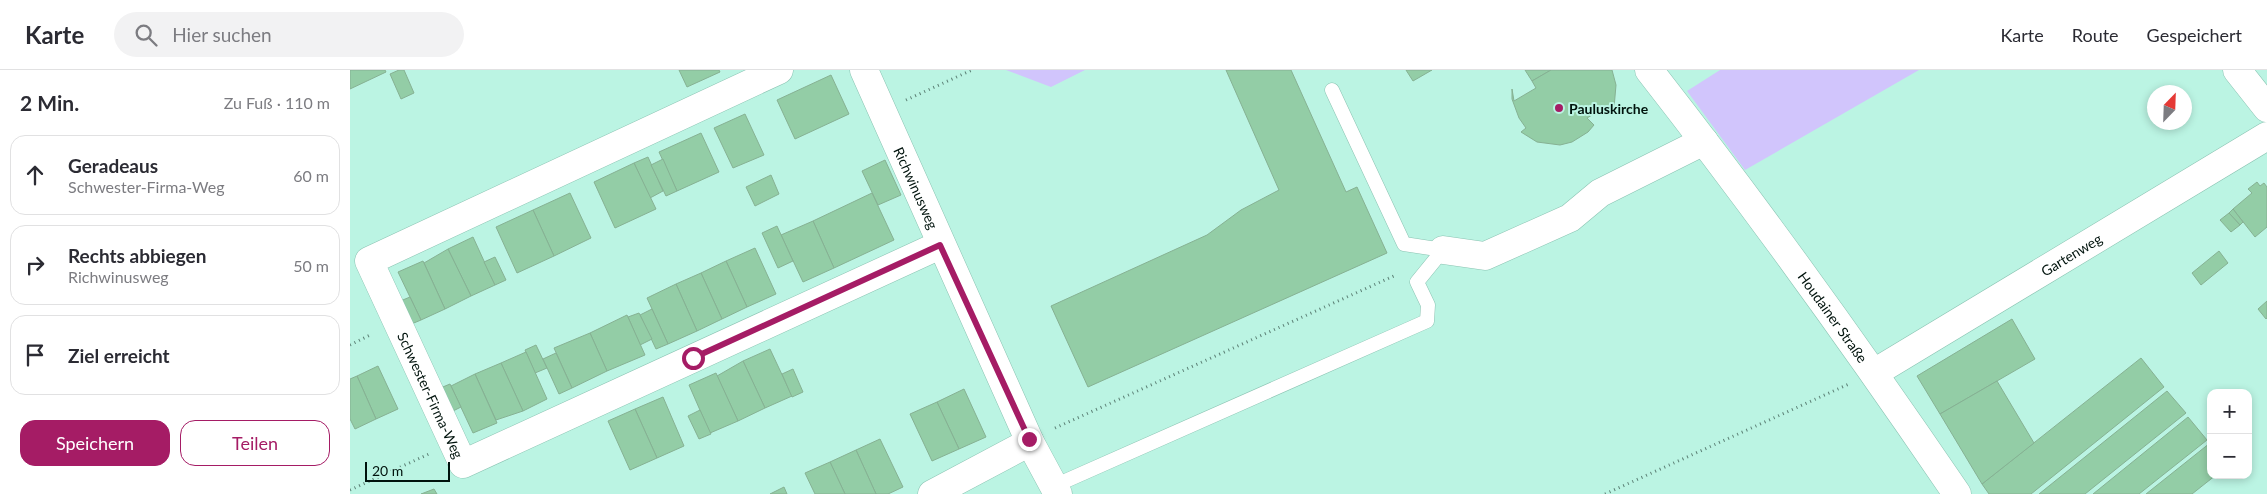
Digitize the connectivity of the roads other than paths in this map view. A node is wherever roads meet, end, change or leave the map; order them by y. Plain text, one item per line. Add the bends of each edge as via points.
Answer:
1 (780, 70) edge
2 (864, 70) edge
3 (1649, 70) edge
4 (2237, 70) edge
5 (1332, 90) dead end
6 (2267, 108) edge
7 (2267, 136) edge
8 (1704, 141) junction
9 (940, 245) junction
10 (1443, 250) junction
11 (1874, 372) junction
12 (1030, 441) junction
13 (1056, 490) edge
14 (932, 494) edge
15 (1957, 494) edge

1 - 9 street, Schwester-Firma-Weg via 369,261 463,464
2 - 9 street, Richwinusweg
3 - 8 street, Houdainer Straße
4 - 6 street
5 - 10 lane via 1404,244
7 - 11 street, Gartenweg
8 - 10 street via 1600,193 1570,218 1485,256
8 - 11 street, Houdainer Straße
9 - 12 street, Richwinusweg
10 - 13 lane via 1417,282 1428,304 1426,322
11 - 15 street, Houdainer Straße
12 - 13 street, Richwinusweg
12 - 14 street

